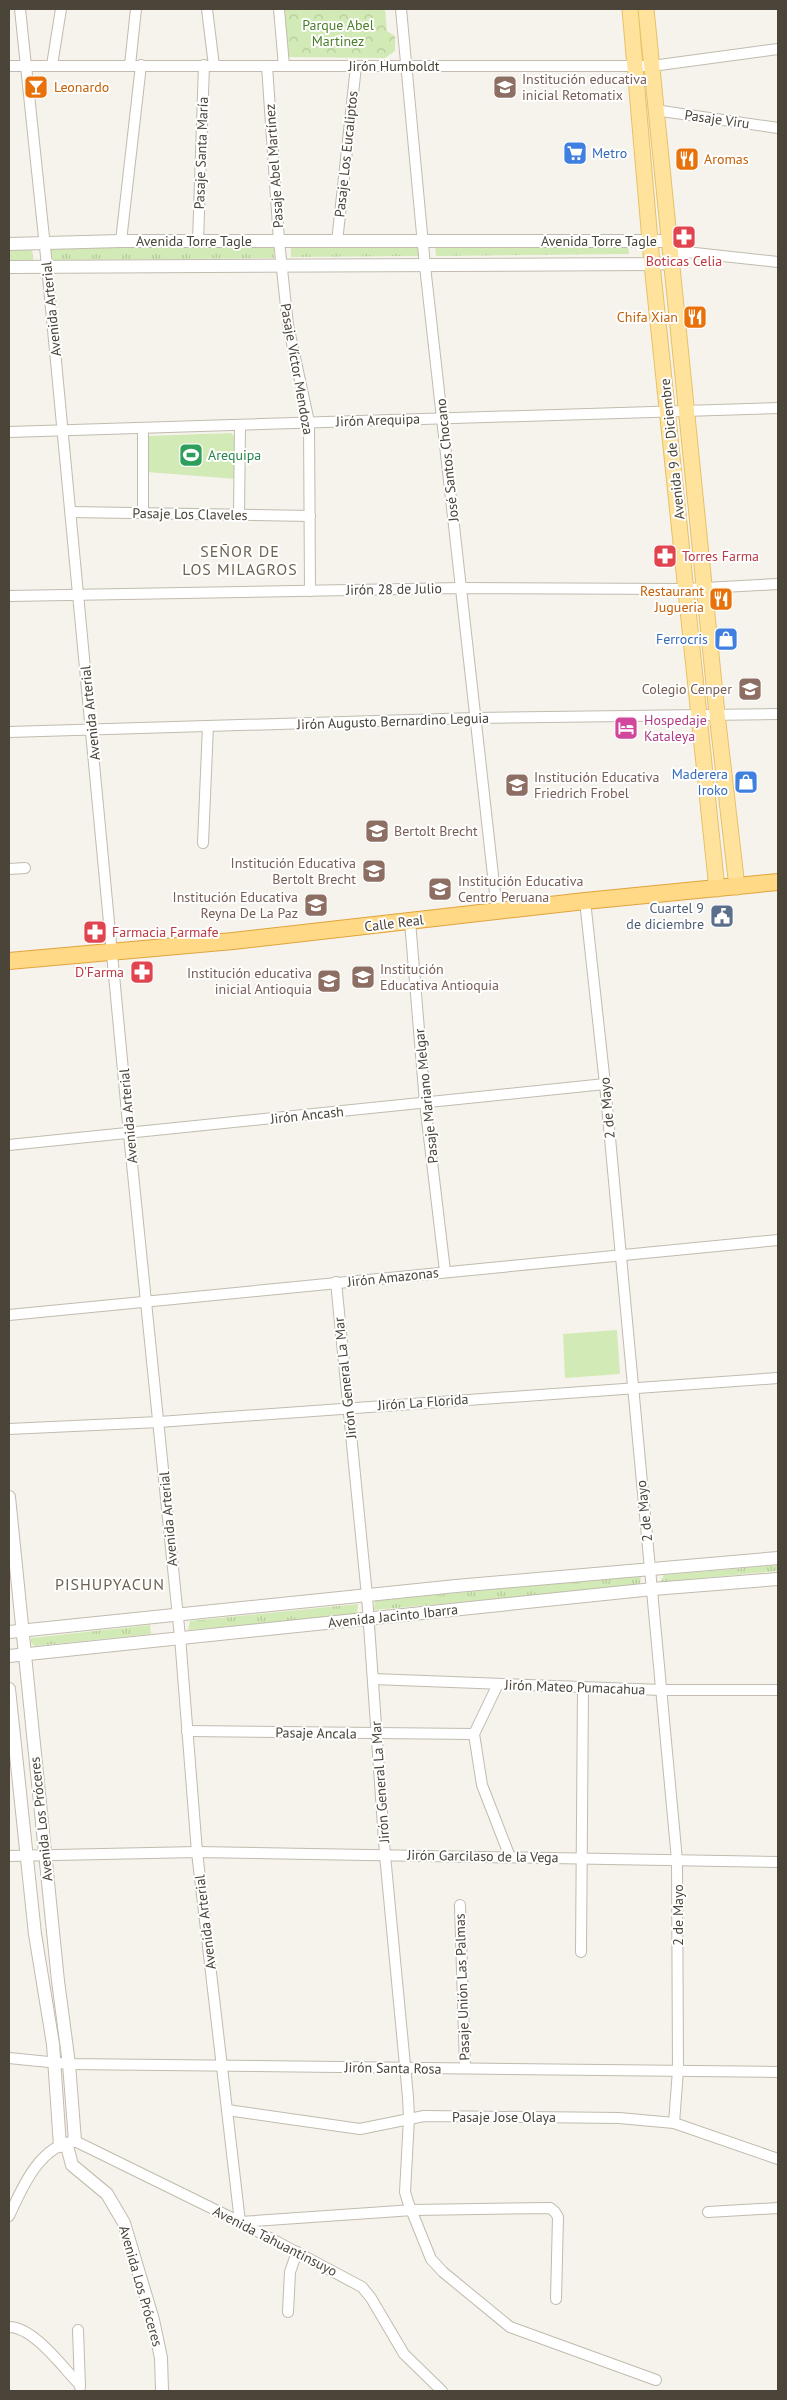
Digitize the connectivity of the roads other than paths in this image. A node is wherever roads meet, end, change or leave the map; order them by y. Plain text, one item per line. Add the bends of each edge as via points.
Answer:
1 (20, 9) edge
2 (61, 9) edge
3 (136, 9) edge
4 (206, 9) edge
5 (279, 9) edge
6 (400, 9) edge
7 (630, 9) edge
8 (646, 9) edge
9 (778, 49) edge
10 (52, 65) junction
11 (130, 65) junction
12 (9, 66) edge
13 (26, 66) junction
14 (141, 66) junction
15 (209, 66) junction
16 (267, 66) junction
17 (284, 66) junction
18 (356, 66) junction
19 (406, 66) junction
20 (636, 66) junction
21 (652, 66) junction
22 (655, 110) junction
23 (778, 128) edge
24 (120, 241) junction
25 (198, 241) junction
26 (279, 241) junction
27 (650, 241) junction
28 (668, 241) junction
29 (337, 242) junction
30 (422, 242) junction
31 (9, 244) edge
32 (44, 244) junction
33 (686, 252) junction
34 (778, 262) edge
35 (670, 263) junction
36 (652, 264) junction
37 (9, 266) edge
38 (47, 266) junction
39 (425, 266) junction
40 (282, 267) junction
41 (778, 408) edge
42 (668, 410) junction
43 (687, 410) junction
44 (442, 418) junction
45 (309, 422) junction
46 (240, 425) junction
47 (143, 428) junction
48 (63, 431) junction
49 (9, 432) edge
50 (70, 512) junction
51 (143, 513) junction
52 (239, 515) junction
53 (310, 516) junction
54 (778, 584) edge
55 (704, 587) junction
56 (461, 588) junction
57 (687, 589) junction
58 (310, 591) junction
59 (78, 595) junction
60 (9, 596) edge
61 (717, 714) junction
62 (778, 714) edge
63 (700, 715) junction
64 (476, 718) junction
65 (208, 726) junction
66 (92, 730) junction
67 (9, 732) edge
68 (203, 843) dead end
69 (25, 868) dead end
70 (9, 869) edge
71 (778, 882) edge
72 (736, 887) junction
73 (717, 889) junction
74 (585, 901) junction
75 (497, 911) junction
76 (410, 921) junction
77 (113, 952) junction
78 (9, 961) edge
79 (605, 1084) junction
80 (425, 1102) junction
81 (129, 1134) junction
82 (9, 1145) edge
83 (778, 1240) edge
84 (620, 1254) junction
85 (445, 1272) junction
86 (336, 1282) junction
87 (147, 1301) junction
88 (9, 1315) edge
89 (778, 1380) edge
90 (632, 1388) junction
91 (348, 1407) junction
92 (159, 1422) junction
93 (9, 1429) edge
94 (9, 1497) edge
95 (778, 1558) edge
96 (651, 1570) junction
97 (558, 1577) junction
98 (778, 1579) edge
99 (653, 1589) junction
100 (367, 1596) junction
101 (559, 1599) junction
102 (177, 1615) junction
103 (368, 1620) junction
104 (15, 1632) edge
105 (180, 1637) junction
106 (25, 1654) junction
107 (9, 1656) edge
108 (373, 1678) junction
109 (498, 1684) junction
110 (583, 1687) junction
111 (9, 1689) edge
112 (662, 1690) junction
113 (778, 1690) edge
114 (187, 1731) junction
115 (376, 1733) junction
116 (474, 1734) junction
117 (197, 1852) junction
118 (385, 1855) junction
119 (9, 1856) edge
120 (27, 1856) junction
121 (45, 1856) junction
122 (510, 1857) junction
123 (584, 1857) junction
124 (678, 1860) junction
125 (778, 1862) edge
126 (460, 1905) dead end
127 (581, 1952) dead end
128 (9, 2058) edge
129 (54, 2063) junction
130 (69, 2064) junction
131 (222, 2065) junction
132 (404, 2068) junction
133 (464, 2068) junction
134 (678, 2070) junction
135 (778, 2072) edge
136 (227, 2110) junction
137 (410, 2118) junction
138 (674, 2123) junction
139 (67, 2144) junction
140 (778, 2159) edge
141 (778, 2208) edge
142 (413, 2210) junction
143 (708, 2212) dead end
144 (9, 2216) edge
145 (240, 2222) junction
146 (297, 2252) junction
147 (556, 2299) dead end
148 (288, 2312) dead end
149 (9, 2328) edge
150 (78, 2330) dead end
151 (656, 2380) dead end
152 (80, 2388) edge
153 (162, 2391) edge
154 (442, 2391) edge

1 - 13 street, Avenida Arterial
2 - 10 street
3 - 11 street
4 - 15 street, Pasaje Santa María
5 - 17 street
6 - 19 street, José Santos Chocano
7 - 20 main road, Avenida 9 de Diciembre
8 - 21 main road, Avenida 9 de Diciembre
9 - 21 street, Jirón Humboldt
10 - 11 street, Jirón Humboldt
10 - 13 street, Jirón Humboldt
11 - 14 street, Jirón Humboldt
12 - 13 street, Jirón Humboldt
13 - 32 street, Avenida Arterial
14 - 15 street, Jirón Humboldt
14 - 24 street
15 - 16 street, Jirón Humboldt
15 - 25 street, Pasaje Santa María
16 - 17 street, Jirón Humboldt
16 - 26 street, Pasaje Abel Martínez
17 - 18 street, Jirón Humboldt
18 - 19 street, Jirón Humboldt
18 - 29 street, Pasaje Los Eucaliptos
19 - 20 street, Jirón Humboldt
19 - 30 street, José Santos Chocano
20 - 21 street, Jirón Humboldt
20 - 27 main road, Avenida 9 de Diciembre
21 - 22 main road, Avenida 9 de Diciembre
22 - 23 street, Pasaje Viru
22 - 28 main road, Avenida 9 de Diciembre
24 - 25 street, Avenida Torre Tagle
24 - 32 street, Avenida Torre Tagle
25 - 26 street, Avenida Torre Tagle
26 - 29 street, Avenida Torre Tagle
26 - 40 street, Pasaje Abel Martínez
27 - 28 street, Avenida Torre Tagle
27 - 30 street, Avenida Torre Tagle
27 - 36 main road, Avenida 9 de Diciembre
28 - 33 street, Avenida Torre Tagle
28 - 35 main road, Avenida 9 de Diciembre
29 - 30 street, Avenida Torre Tagle
30 - 39 street, José Santos Chocano
31 - 32 street, Avenida Torre Tagle
32 - 38 street, Avenida Arterial
33 - 34 street
33 - 35 street, Avenida Torre Tagle
35 - 36 street, Avenida Torre Tagle
35 - 43 main road, Avenida 9 de Diciembre
36 - 39 street, Avenida Torre Tagle
36 - 42 main road, Avenida 9 de Diciembre
37 - 38 street, Avenida Torre Tagle
38 - 40 street, Avenida Torre Tagle
38 - 48 street, Avenida Arterial
39 - 40 street, Avenida Torre Tagle
39 - 44 street, José Santos Chocano
40 - 45 street, Pasaje Víctor Mendoza via 288,325
41 - 43 street, Jirón Arequipa
42 - 43 street, Jirón Arequipa
42 - 44 street, Jirón Arequipa
42 - 57 main road, Avenida 9 de Diciembre
43 - 55 main road, Avenida 9 de Diciembre
44 - 45 street, Jirón Arequipa
44 - 56 street, José Santos Chocano
45 - 46 street, Jirón Arequipa
45 - 53 street, Pasaje Víctor Mendoza
46 - 47 street, Jirón Arequipa
46 - 52 street
47 - 48 street, Jirón Arequipa
47 - 51 street
48 - 49 street, Jirón Arequipa
48 - 50 street, Avenida Arterial
50 - 51 street, Pasaje Los Claveles
50 - 59 street, Avenida Arterial
51 - 52 street, Pasaje Los Claveles
52 - 53 street, Pasaje Los Claveles
53 - 58 street, Pasaje Víctor Mendoza
54 - 55 street, Jirón 28 de Julio
55 - 57 street, Jirón 28 de Julio
55 - 61 main road, Avenida 9 de Diciembre
56 - 57 street, Jirón 28 de Julio
56 - 58 street, Jirón 28 de Julio
56 - 64 street, José Santos Chocano
57 - 63 main road, Avenida 9 de Diciembre
58 - 59 street, Jirón 28 de Julio
59 - 60 street, Jirón 28 de Julio
59 - 66 street, Avenida Arterial
61 - 62 street, Jirón Augusto Bernardino Leguia
61 - 63 street, Jirón Augusto Bernardino Leguia
61 - 72 main road, Avenida 9 de Diciembre
63 - 64 street, Jirón Augusto Bernardino Leguia
63 - 73 main road, Avenida 9 de Diciembre
64 - 65 street, Jirón Augusto Bernardino Leguia
64 - 75 street, José Santos Chocano
65 - 66 street, Jirón Augusto Bernardino Leguia
65 - 68 street
66 - 67 street, Jirón Augusto Bernardino Leguia
66 - 77 street, Avenida Arterial
69 - 70 street
71 - 72 highway, Calle Real
72 - 73 highway, Calle Real
73 - 74 highway, Calle Real
74 - 75 highway, Calle Real
74 - 79 street, 2 de Mayo
75 - 76 highway, Calle Real
76 - 77 highway, Calle Real
76 - 80 street, Pasaje Mariano Melgar
77 - 78 highway, Calle Real
77 - 81 street, Avenida Arterial
79 - 80 street, Jirón Ancash
79 - 84 street, 2 de Mayo
80 - 81 street, Jirón Ancash
80 - 85 street, Pasaje Mariano Melgar
81 - 82 street, Jirón Ancash
81 - 87 street, Avenida Arterial
83 - 84 street, Jirón Amazonas
84 - 85 street, Jirón Amazonas
84 - 90 street, 2 de Mayo
85 - 86 street, Jirón Amazonas
86 - 87 street, Jirón Amazonas
86 - 91 street, Jirón General La Mar
87 - 88 street, Jirón Amazonas
87 - 92 street, Avenida Arterial
89 - 90 street, Jirón La Florida
90 - 91 street, Jirón La Florida
90 - 96 street, 2 de Mayo
91 - 92 street, Jirón La Florida
91 - 100 street, Jirón General La Mar
92 - 93 street, Jirón La Florida
92 - 102 street, Avenida Arterial
94 - 104 street, Avenida Los Próceres
95 - 96 street, Avenida Jacinto Ibarra
96 - 97 street, Avenida Jacinto Ibarra
96 - 99 street, 2 de Mayo
97 - 100 street, Avenida Jacinto Ibarra
97 - 101 street
98 - 99 street, Avenida Jacinto Ibarra
99 - 101 street, Avenida Jacinto Ibarra
99 - 112 street, 2 de Mayo
100 - 102 street, Avenida Jacinto Ibarra
100 - 103 street, Jirón General La Mar
101 - 103 street, Avenida Jacinto Ibarra
102 - 104 street, Avenida Jacinto Ibarra
102 - 105 street, Avenida Arterial
103 - 105 street, Avenida Jacinto Ibarra
103 - 108 street, Jirón General La Mar
104 - 106 street, Avenida Los Próceres
105 - 106 street, Avenida Jacinto Ibarra
105 - 114 street, Avenida Arterial
106 - 107 street, Avenida Jacinto Ibarra
106 - 121 street, Avenida Los Próceres
108 - 109 street, Jirón Mateo Pumacahua
108 - 115 street, Jirón General La Mar
109 - 110 street, Jirón Mateo Pumacahua
109 - 116 street
110 - 112 street, Jirón Mateo Pumacahua
110 - 123 street
111 - 120 street, Avenida Los Próceres
112 - 113 street, Jirón Mateo Pumacahua
112 - 124 street, 2 de Mayo
114 - 115 street, Pasaje Ancala
114 - 117 street, Avenida Arterial
115 - 116 street, Pasaje Ancala
115 - 118 street, Jirón General La Mar
116 - 122 street via 482,1785
117 - 118 street, Jirón Garcilaso de la Vega
117 - 121 street, Jirón Garcilaso de la Vega
117 - 131 street, Avenida Arterial
118 - 122 street, Jirón Garcilaso de la Vega
118 - 132 street, Jirón General La Mar
119 - 120 street, Jirón Garcilaso de la Vega
120 - 121 street, Jirón Garcilaso de la Vega
120 - 129 street, Avenida Los Próceres
121 - 130 street, Avenida Los Próceres
122 - 123 street, Jirón Garcilaso de la Vega
123 - 124 street, Jirón Garcilaso de la Vega
123 - 127 street
124 - 125 street, Jirón Garcilaso de la Vega
124 - 134 street, 2 de Mayo
126 - 133 street, Pasaje Unión Las Palmas
128 - 129 street, Jirón Santa Rosa
129 - 130 street, Jirón Santa Rosa
129 - 139 street, Avenida Los Próceres
130 - 131 street, Jirón Santa Rosa
130 - 139 street, Avenida Los Próceres
131 - 132 street, Jirón Santa Rosa
131 - 136 street, Avenida Arterial
132 - 133 street, Jirón Santa Rosa
132 - 137 street, Jirón General La Mar
133 - 134 street, Jirón Santa Rosa
134 - 135 street, Jirón Santa Rosa
134 - 138 street, 2 de Mayo
136 - 137 street, Pasaje Jose Olaya via 360,2129
136 - 145 street, Avenida Arterial
137 - 138 street, Pasaje Jose Olaya via 619,2118
137 - 142 street, Jirón General La Mar via 405,2192
138 - 140 street, Pasaje Jose Olaya
139 - 144 street via 42,2160 28,2177
139 - 145 street, Avenida Tahuantinsuyo
139 - 153 street, Avenida Los Próceres via 72,2165 107,2194 124,2223 153,2320 161,2358
141 - 143 street
142 - 145 street
142 - 147 street via 550,2208 558,2217
142 - 151 street, Jirón General La Mar via 431,2259 510,2327
145 - 146 street, Avenida Tahuantinsuyo
146 - 148 street via 290,2272
146 - 154 street, Avenida Tahuantinsuyo via 362,2287 404,2354
149 - 152 street via 21,2329 32,2335
150 - 152 street

